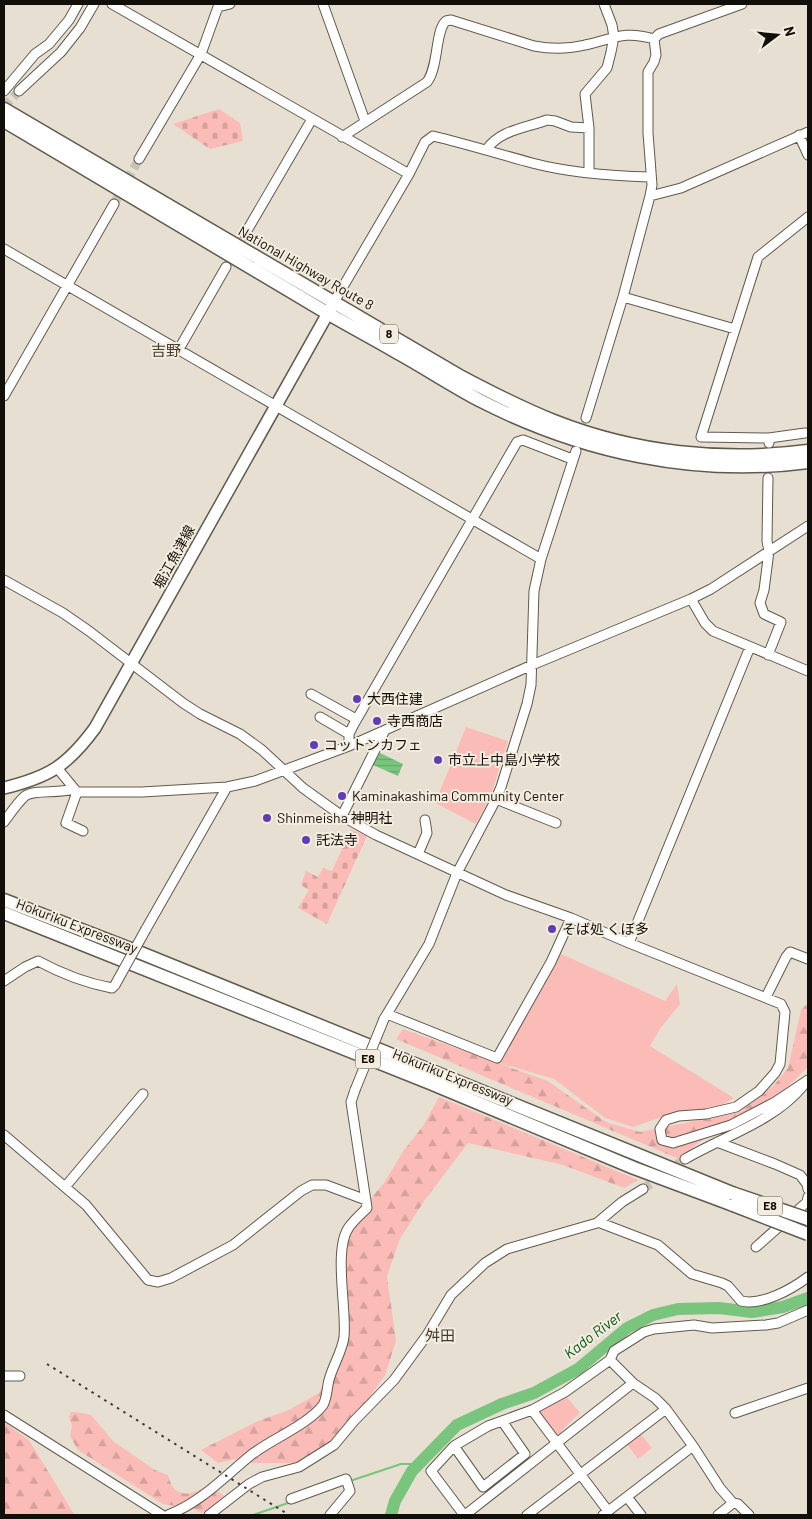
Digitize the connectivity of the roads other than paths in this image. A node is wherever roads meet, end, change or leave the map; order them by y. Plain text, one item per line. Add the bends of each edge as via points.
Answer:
1 (78, 4) edge
2 (94, 4) edge
3 (112, 4) edge
4 (230, 4) edge
5 (323, 4) edge
6 (604, 4) edge
7 (742, 4) edge
8 (614, 37) junction
9 (654, 38) junction
10 (201, 54) junction
11 (4, 91) edge
12 (19, 91) tunnel mouth
13 (4, 110) edge
14 (312, 119) junction
15 (365, 121) junction
16 (4, 122) edge
17 (589, 128) junction
18 (804, 133) edge
19 (342, 137) junction
20 (487, 149) junction
21 (808, 155) edge
22 (139, 159) tunnel mouth
23 (589, 172) junction
24 (409, 174) junction
25 (650, 177) junction
26 (650, 196) junction
27 (114, 204) tunnel mouth
28 (808, 217) edge
29 (245, 234) tunnel mouth
30 (4, 250) edge
31 (226, 267) tunnel mouth
32 (67, 285) junction
33 (623, 296) junction
34 (331, 308) junction
35 (735, 329) junction
36 (179, 350) junction
37 (4, 396) edge
38 (277, 406) junction
39 (586, 418) dead end
40 (805, 432) dead end
41 (808, 450) edge
42 (808, 462) edge
43 (768, 478) dead end
44 (472, 521) junction
45 (808, 526) edge
46 (769, 551) junction
47 (541, 559) junction
48 (4, 580) edge
49 (691, 599) junction
50 (750, 647) junction
51 (768, 655) junction
52 (132, 664) junction
53 (532, 665) junction
54 (808, 671) edge
55 (311, 694) dead end
56 (320, 717) dead end
57 (356, 719) junction
58 (385, 730) junction
59 (349, 734) junction
60 (349, 746) junction
61 (58, 769) junction
62 (284, 771) junction
63 (227, 787) junction
64 (4, 788) edge
65 (75, 790) junction
66 (496, 799) junction
67 (342, 816) junction
68 (425, 820) dead end
69 (4, 822) edge
70 (556, 822) dead end
71 (83, 831) dead end
72 (418, 854) junction
73 (457, 873) junction
74 (4, 900) edge
75 (4, 913) edge
76 (571, 918) junction
77 (630, 943) junction
78 (808, 959) edge
79 (4, 980) edge
80 (766, 997) junction
81 (386, 1016) junction
82 (808, 1080) edge
83 (143, 1094) dead end
84 (4, 1135) edge
85 (717, 1142) junction
86 (685, 1159) tunnel mouth
87 (65, 1187) junction
88 (643, 1189) tunnel mouth
89 (808, 1189) edge
90 (808, 1197) edge
91 (733, 1199) junction
92 (366, 1200) junction
93 (808, 1219) edge
94 (598, 1222) junction
95 (808, 1234) edge
96 (756, 1247) dead end
97 (808, 1277) edge
98 (808, 1310) edge
99 (610, 1360) junction
100 (4, 1376) edge
101 (20, 1376) dead end
102 (633, 1383) junction
103 (808, 1388) edge
104 (666, 1409) junction
105 (532, 1410) junction
106 (735, 1413) dead end
107 (4, 1415) edge
108 (502, 1421) junction
109 (556, 1442) junction
110 (454, 1446) junction
111 (693, 1446) junction
112 (580, 1474) junction
113 (627, 1497) junction
114 (291, 1499) dead end
115 (733, 1503) junction
116 (606, 1513) edge
117 (162, 1515) edge
118 (168, 1515) edge
119 (210, 1515) edge
120 (330, 1515) edge
121 (465, 1515) edge
122 (527, 1515) edge
123 (641, 1515) edge
124 (718, 1515) edge
125 (749, 1515) edge

1 - 11 street via 49,44 35,54
2 - 12 street via 61,52
3 - 10 street
4 - 10 street via 218,8
5 - 15 street
6 - 8 street
7 - 9 street
8 - 9 street via 631,34
8 - 15 street via 574,47 542,48 446,20 441,26 436,59 427,82
8 - 17 street via 607,68 585,94
9 - 25 street via 656,55 648,72
10 - 14 street
10 - 22 street
13 - 34 highway, National Highway Route 8 / 8
14 - 19 street
14 - 29 street
15 - 19 street
16 - 34 highway, National Highway Route 8 / 8
17 - 20 street via 547,120 500,136
17 - 23 street
18 - 21 street
18 - 26 street via 681,188
19 - 24 street
20 - 23 street via 534,164
20 - 24 street via 433,136 425,142
23 - 25 street
24 - 34 street
25 - 26 street
26 - 33 street
27 - 32 street
28 - 35 street via 758,257
30 - 32 street
31 - 36 street
32 - 36 street
32 - 37 street
33 - 35 street
33 - 39 street
34 - 38 main road, 堀江魚津線
34 - 41 highway, National Highway Route 8 / 8 via 489,392 579,430 632,444 700,455 746,456
34 - 42 highway, National Highway Route 8 / 8 via 481,401 535,426 599,448 716,467
35 - 40 street via 701,437 769,440
36 - 38 street
38 - 44 street
38 - 52 main road, 堀江魚津線
43 - 46 street
44 - 47 street
44 - 47 street via 518,442 523,440 574,455
44 - 57 street
45 - 46 street
46 - 49 street
46 - 51 street via 760,603 764,614 781,622
47 - 53 street via 534,591
48 - 52 street via 76,622
49 - 50 street via 713,631
49 - 53 street
50 - 51 street
50 - 77 street
51 - 54 street
52 - 61 main road, 堀江魚津線 via 87,740
52 - 62 street via 188,707 255,744
53 - 58 street
53 - 66 street via 527,704
55 - 57 street
56 - 59 street
57 - 59 street
58 - 60 street
58 - 67 street
59 - 60 street
60 - 62 street
61 - 64 main road, 堀江魚津線
61 - 65 street
62 - 63 street
62 - 67 street
63 - 65 street via 142,792
63 - 79 street, bridge via 112,988 63,974 38,961
65 - 69 street via 26,795
65 - 71 street via 66,823
66 - 70 street
66 - 73 street
67 - 72 street
68 - 72 street via 426,833
72 - 73 street
73 - 76 street
73 - 81 street via 428,944
74 - 91 highway, Hokuriku Expressway / E8 via 141,953
75 - 91 highway, Hokuriku Expressway / E8 via 634,1168
76 - 77 street
76 - 81 street via 551,962 497,1058
77 - 80 street
78 - 80 street via 790,952
80 - 82 street via 781,1004 786,1012 780,1064 775,1073 759,1091 736,1107 666,1120 660,1129 662,1140 673,1143 731,1125
81 - 92 street, bridge via 351,1102
82 - 85 street via 796,1095 766,1117
83 - 87 street
84 - 87 street
85 - 86 street
85 - 89 street via 800,1175
87 - 92 street via 86,1205 148,1280 158,1282 233,1245 312,1185 326,1185
88 - 94 street
90 - 96 street via 807,1202
91 - 93 highway, Hokuriku Expressway / E8, bridge
91 - 95 highway, Hokuriku Expressway / E8, bridge
92 - 118 street via 367,1208 348,1228 344,1241 341,1274 344,1337 331,1371 324,1403 305,1421 252,1455 209,1491
94 - 97 street via 658,1245 692,1274 728,1286 741,1301 753,1302 777,1295
94 - 119 street via 507,1249 485,1263 451,1295 394,1380 334,1445 299,1467 250,1484
98 - 99 street via 766,1325 712,1328 694,1325 654,1329 614,1351
99 - 102 street
99 - 105 street via 566,1392
100 - 101 street
102 - 104 street
102 - 109 street
103 - 106 street
104 - 111 street
104 - 112 street
105 - 108 street
105 - 109 street
107 - 117 street
108 - 110 street
108 - 110 street via 525,1454 483,1487
109 - 112 street
109 - 121 street
110 - 121 street via 431,1471
111 - 113 street
111 - 115 street
112 - 116 street
112 - 122 street
113 - 116 street
113 - 123 street
114 - 120 street via 347,1483 350,1491
115 - 124 street
115 - 125 street

